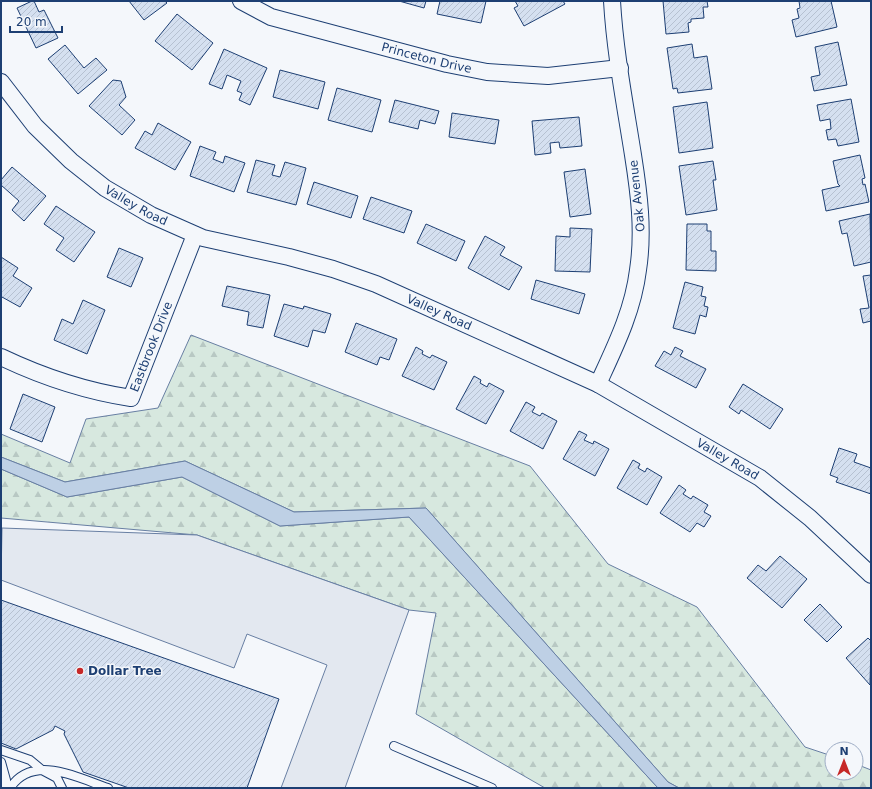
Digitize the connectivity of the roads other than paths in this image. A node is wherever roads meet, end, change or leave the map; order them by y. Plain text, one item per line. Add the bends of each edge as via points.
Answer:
1 (241, 1) edge
2 (612, 1) edge
3 (620, 68) junction
4 (1, 82) edge
5 (195, 235) junction
6 (1, 357) edge
7 (598, 384) junction
8 (870, 572) edge
9 (394, 746) dead end
10 (1, 750) edge
11 (1, 762) edge
12 (42, 770) junction
13 (95, 786) edge
14 (6, 788) edge
15 (10, 788) edge
16 (62, 788) edge
17 (108, 788) edge
18 (492, 788) edge

1 - 3 street, Princeton Drive via 271,17 447,64 487,72 548,76
2 - 3 street, Oak Avenue
3 - 7 street, Oak Avenue via 640,204 641,240 638,270 629,311
4 - 5 street, Valley Road via 35,126 71,161 105,188 151,216
5 - 6 street, Eastbrook Drive via 131,398 102,394 68,384
5 - 7 street, Valley Road via 289,257 376,284
7 - 8 street, Valley Road via 760,478 810,518
9 - 18 lane
10 - 12 lane via 30,760
11 - 14 lane
12 - 13 lane via 65,772
12 - 15 lane via 17,779
12 - 16 lane via 57,778
13 - 17 lane

